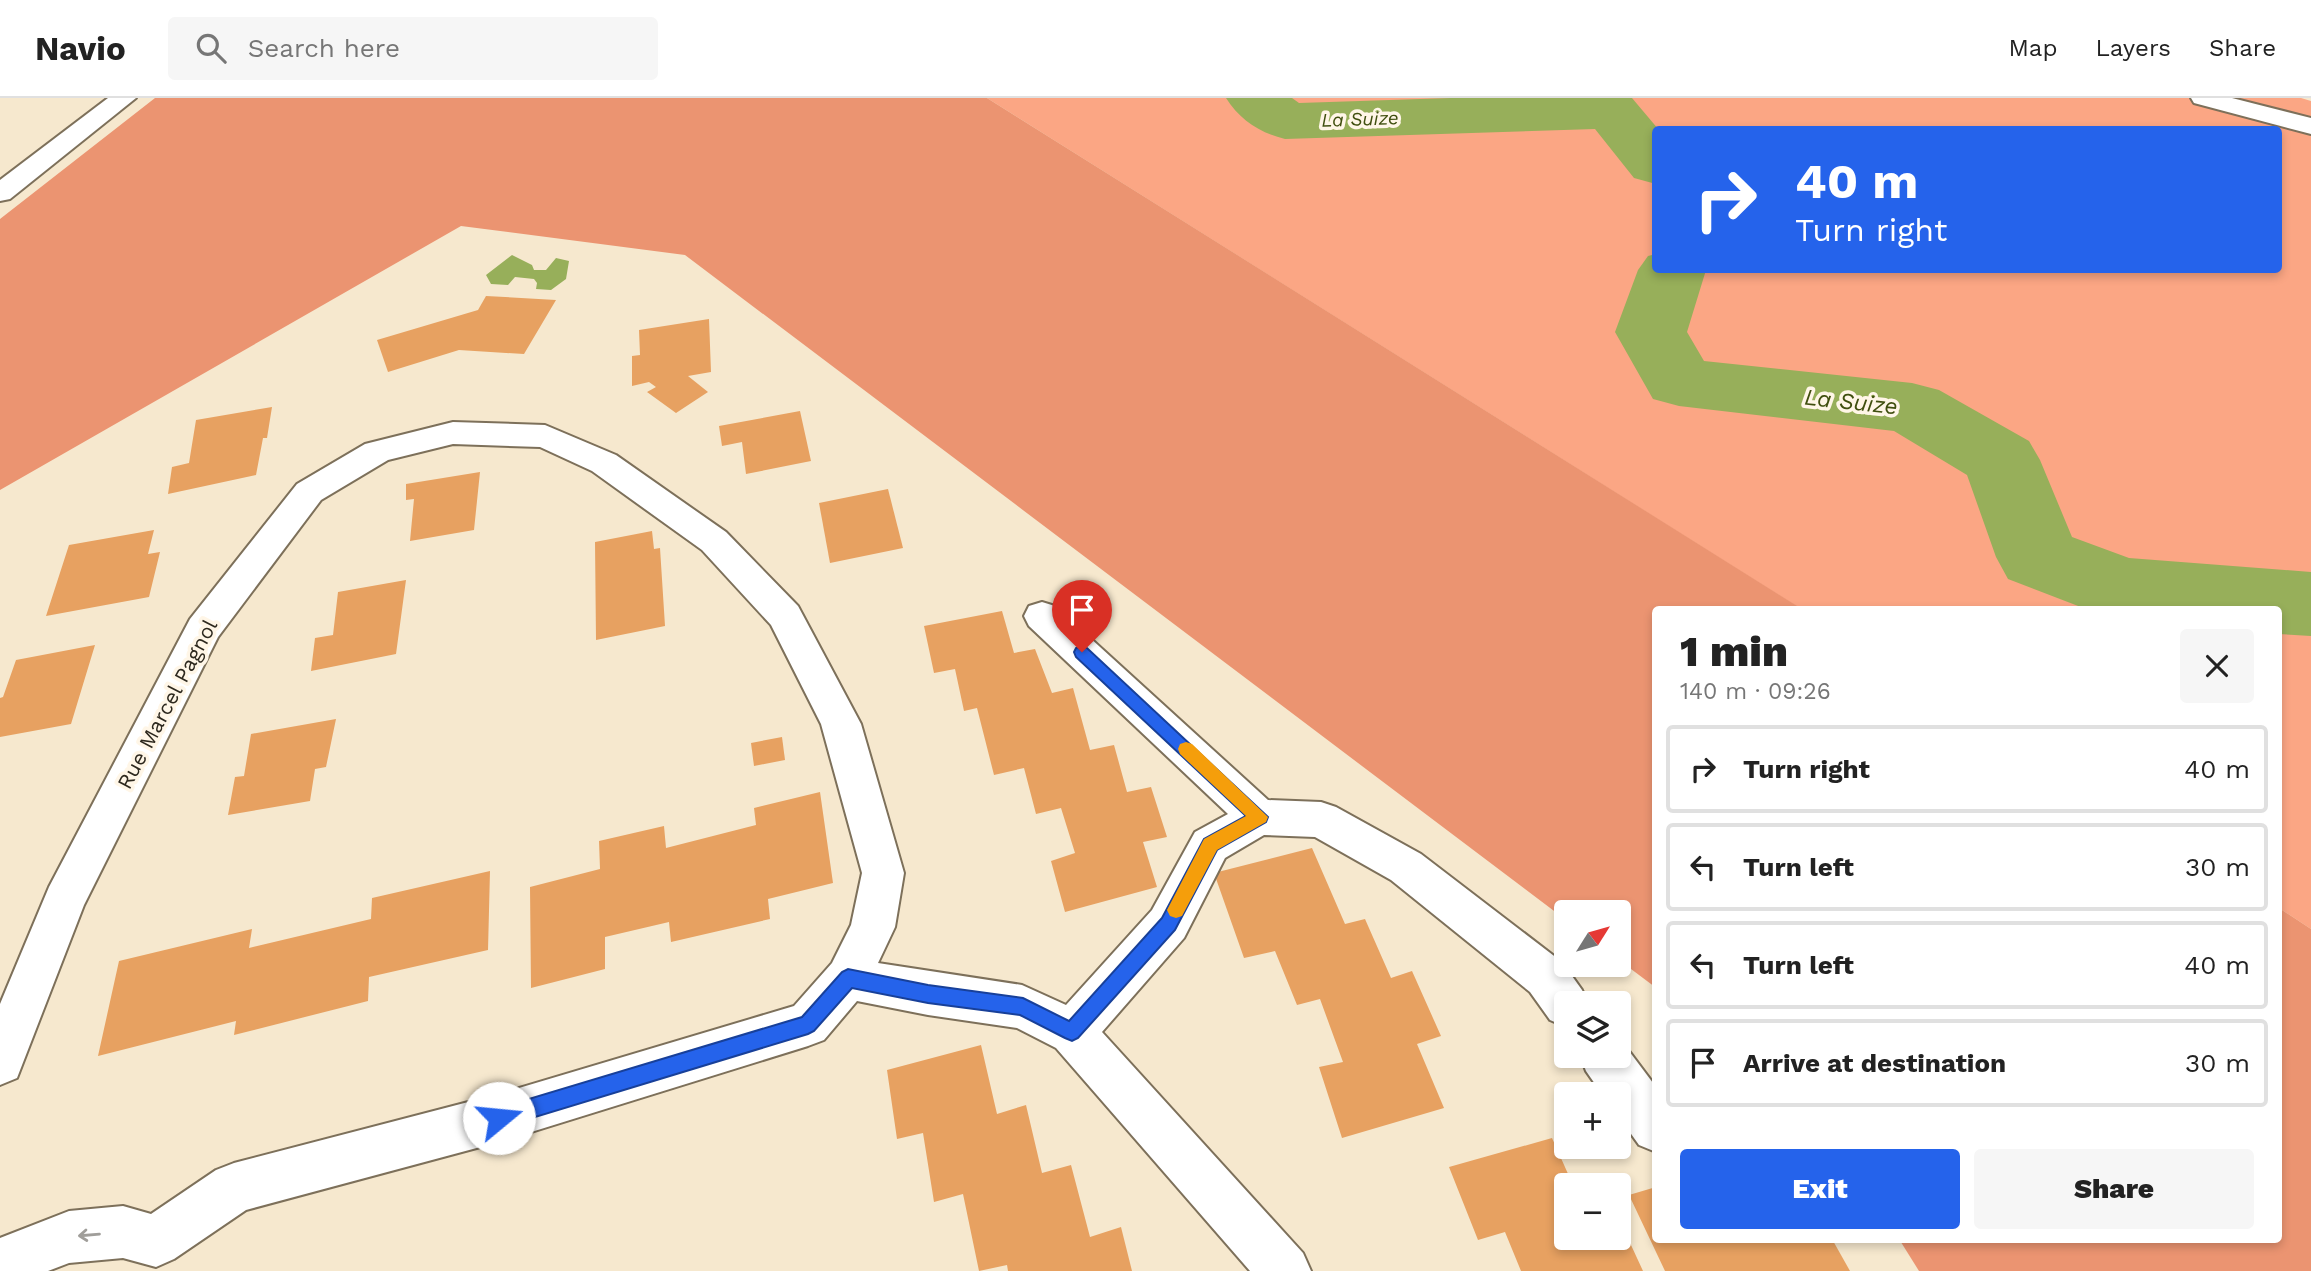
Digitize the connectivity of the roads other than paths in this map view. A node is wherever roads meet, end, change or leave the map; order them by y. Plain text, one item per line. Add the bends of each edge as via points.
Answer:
1 (124, 98) edge
2 (2203, 98) edge
3 (2311, 125) edge
4 (67, 141) junction
5 (0, 178) edge
6 (0, 193) edge
7 (1042, 616) dead end
8 (1259, 817) junction
9 (848, 978) junction
10 (1556, 991) edge
11 (1072, 1032) junction
12 (0, 1062) edge
13 (1612, 1068) edge
14 (1652, 1122) edge
15 (158, 1256) edge
16 (0, 1264) edge
17 (1285, 1271) edge

1 - 4 street
2 - 3 street
4 - 5 street
4 - 6 street
7 - 8 street
8 - 10 street via 1321,820 1406,867 1546,977
8 - 11 street via 1210,845 1168,924
9 - 11 street via 1023,1007
9 - 12 street, Rue Marcel Pagnol via 873,927 883,873 841,724 785,616 714,541 604,463 545,436 453,433 377,452 309,492 203,629 64,901
9 - 15 street, Rue Marcel Pagnol via 808,1024 499,1118 234,1188
11 - 17 street
13 - 14 street
15 -> 16 street via 123,1232 69,1237

